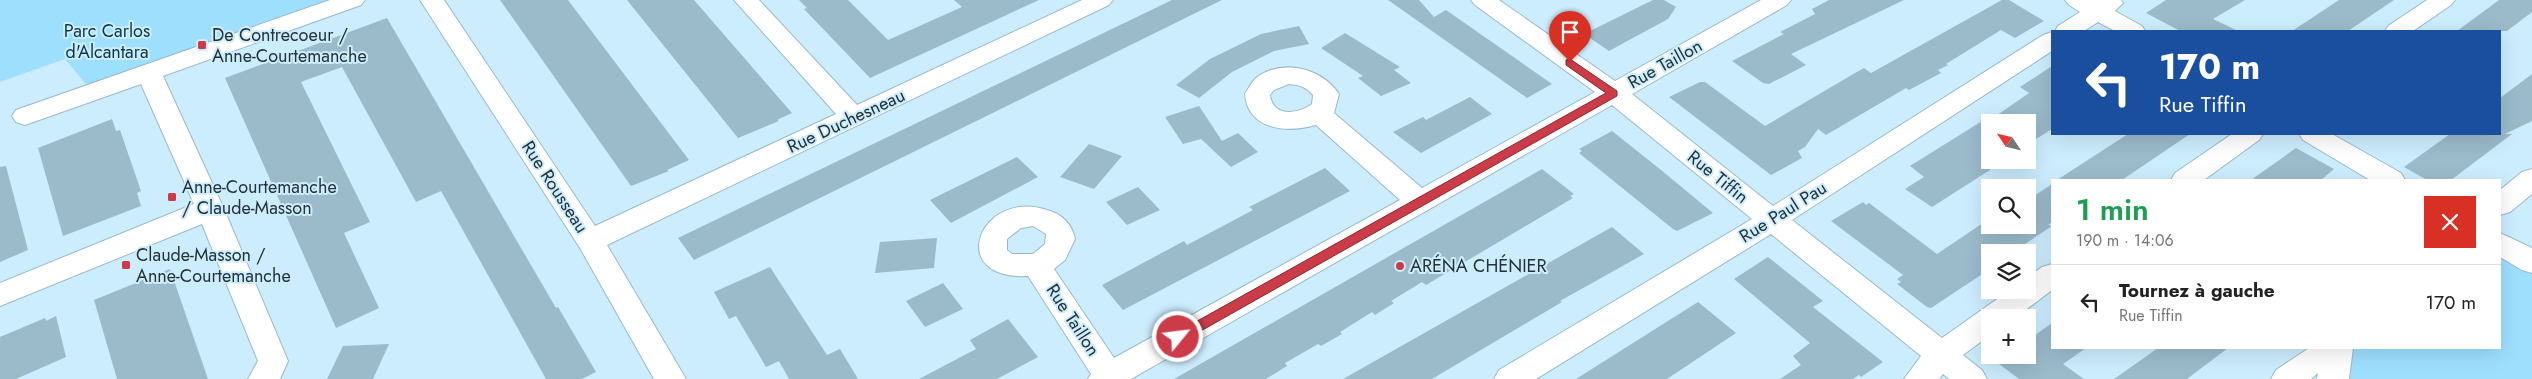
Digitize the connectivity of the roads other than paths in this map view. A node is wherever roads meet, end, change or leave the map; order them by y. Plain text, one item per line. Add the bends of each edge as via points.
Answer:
1 (352, 0) edge
2 (432, 0) edge
3 (746, 0) edge
4 (1101, 0) edge
5 (1483, 0) edge
6 (1779, 0) edge
7 (2077, 0) edge
8 (2443, 0) edge
9 (2107, 6) edge
10 (2069, 30) edge
11 (2132, 30) edge
12 (2398, 30) edge
13 (2051, 41) edge
14 (150, 73) junction
15 (1614, 93) junction
16 (1319, 114) dead end
17 (25, 116) dead end
18 (853, 117) junction
19 (2249, 135) edge
20 (2314, 135) edge
21 (2186, 179) edge
22 (2389, 179) edge
23 (2532, 179) edge
24 (1420, 202) junction
25 (2501, 203) edge
26 (210, 208) junction
27 (1772, 220) junction
28 (590, 242) junction
29 (2501, 244) edge
30 (2532, 262) edge
31 (1036, 265) dead end
32 (2051, 276) edge
33 (0, 295) edge
34 (2004, 309) edge
35 (1981, 325) edge
36 (2330, 349) edge
37 (2338, 349) edge
38 (1941, 355) junction
39 (1106, 378) edge
40 (264, 379) edge
41 (670, 379) edge
42 (1510, 379) edge
43 (1920, 379) edge
44 (1971, 379) edge
45 (2286, 379) edge
46 (2333, 379) edge

1 - 14 street
2 - 28 street, Rue Rousseau
3 - 18 street
4 - 18 street, Rue Duchesneau
5 - 15 street, Rue Tiffin
6 - 15 street, Rue Taillon
7 - 9 street
8 - 12 street
9 - 10 street
9 - 11 street
13 - 27 street, Rue Paul Pau
14 - 17 street
14 - 26 street
15 - 24 street, Rue Taillon
15 - 27 street, Rue Tiffin
16 - 24 street
18 - 28 street, Rue Duchesneau
19 - 21 street
20 - 22 street
23 - 25 street
24 - 39 street, Rue Taillon
26 - 33 street
26 - 40 street via 273,361
27 - 38 street, Rue Tiffin
27 - 42 street, Rue Paul Pau
28 - 41 street, Rue Rousseau
29 - 30 street
31 - 39 street, Rue Taillon
32 - 34 street
35 - 38 street
36 - 45 street
37 - 46 street
38 - 43 street
38 - 44 street, Rue Tiffin

